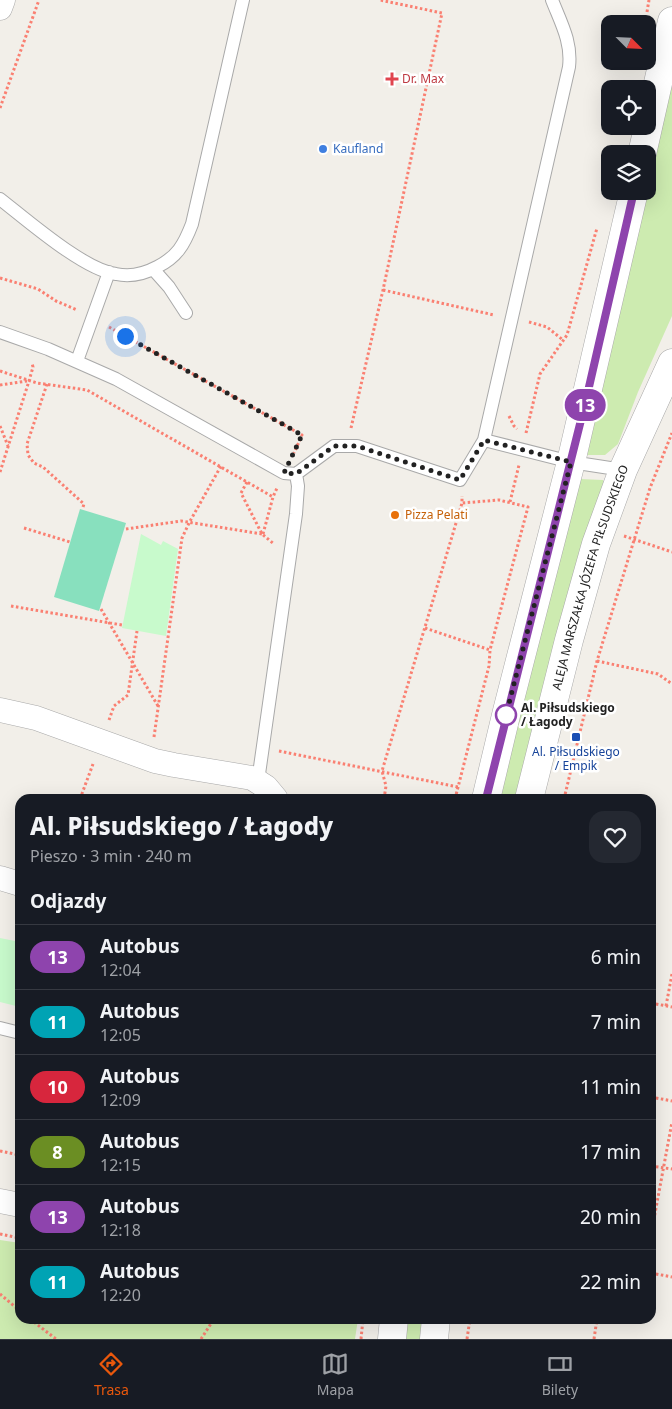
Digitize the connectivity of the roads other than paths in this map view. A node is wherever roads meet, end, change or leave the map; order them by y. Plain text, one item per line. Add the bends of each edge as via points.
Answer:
1 (3, 0) edge
2 (243, 0) edge
3 (552, 0) edge
4 (0, 8) edge
5 (672, 21) edge
6 (644, 145) edge
7 (0, 199) edge
8 (632, 200) edge
9 (153, 269) junction
10 (109, 272) junction
11 (186, 313) dead end
12 (0, 332) edge
13 (77, 361) junction
14 (672, 363) edge
15 (484, 440) junction
16 (571, 462) junction
17 (622, 470) junction
18 (290, 473) junction
19 (0, 710) edge
20 (258, 781) junction
21 (271, 794) edge
22 (487, 794) edge
23 (530, 794) edge
24 (0, 878) edge
25 (15, 882) edge
26 (0, 1028) edge
27 (15, 1032) edge
28 (0, 1201) edge
29 (15, 1204) edge
30 (394, 1324) edge
31 (436, 1324) edge
32 (392, 1339) edge
33 (434, 1339) edge

1 - 4 street
2 - 9 lane via 192,224 177,253
3 - 15 lane via 569,43 570,55
5 - 6 street
7 - 10 lane via 61,246
8 - 16 street
9 - 10 lane via 131,275
9 - 11 lane
10 - 13 lane
12 - 13 lane
13 - 18 lane
14 - 17 street, ALEJA MARSZAŁKA JÓZEFA PIŁSUDSKIEGO
15 - 16 lane
15 - 18 lane via 460,480 357,446 334,446
16 - 17 lane
16 - 22 street
17 - 23 street, ALEJA MARSZAŁKA JÓZEFA PIŁSUDSKIEGO via 596,544
18 - 20 lane via 298,486 296,514
19 - 20 street via 36,718 155,761
20 - 21 street
24 - 25 street
26 - 27 lane
28 - 29 street
30 - 32 street
31 - 33 street

